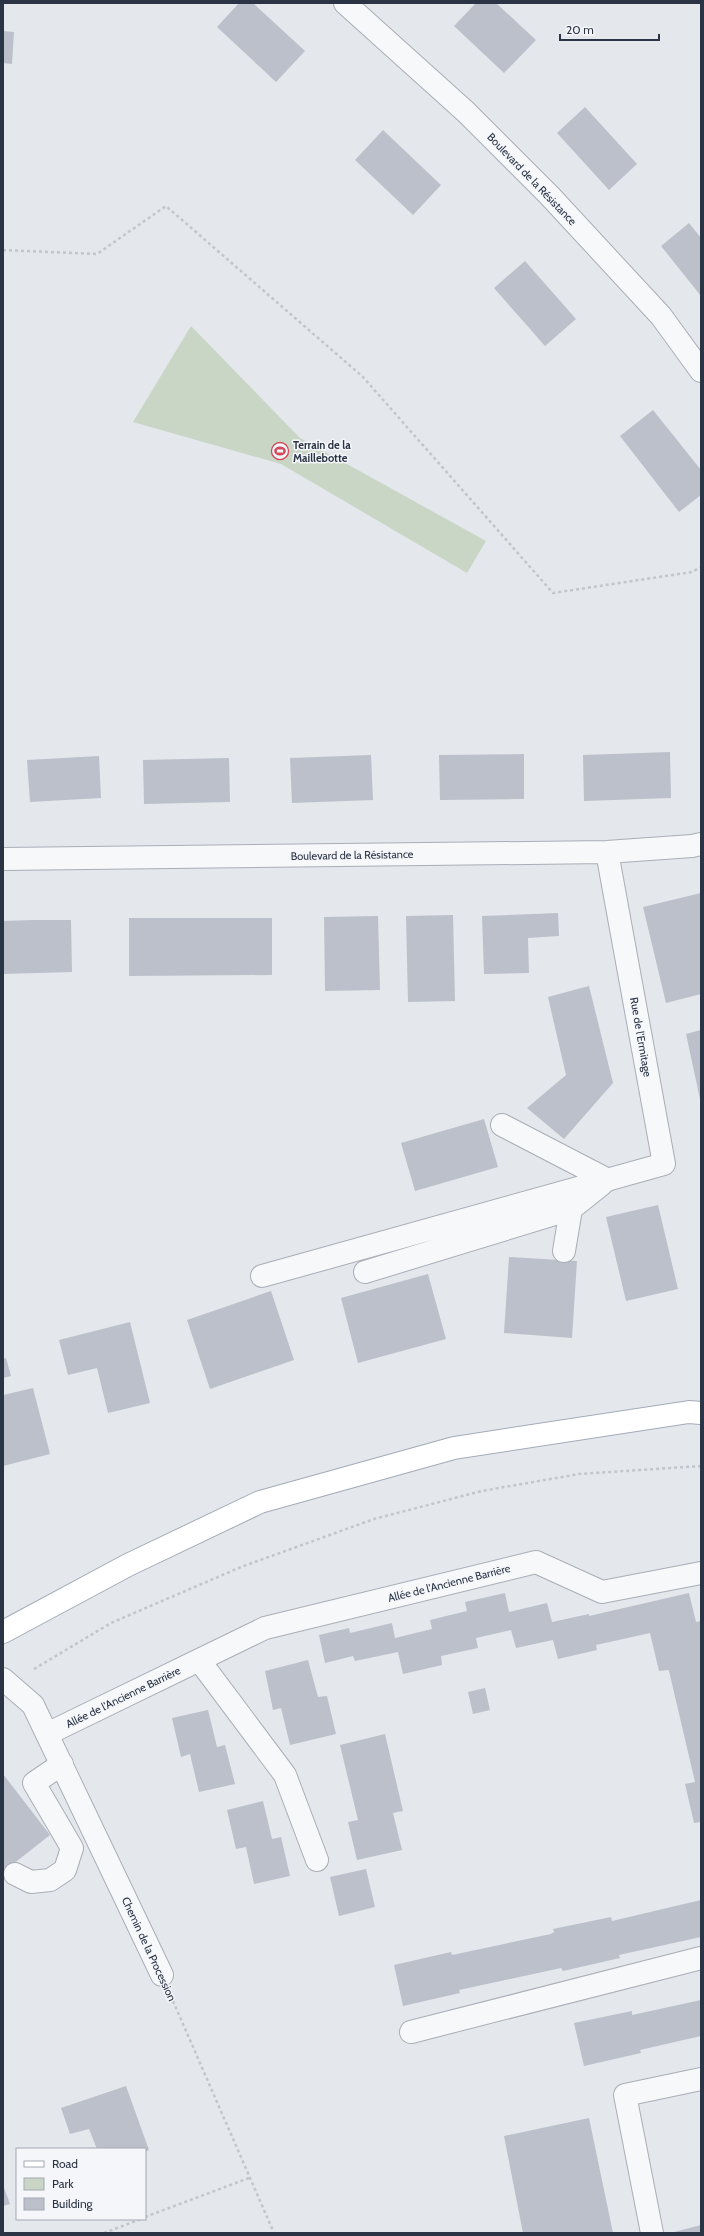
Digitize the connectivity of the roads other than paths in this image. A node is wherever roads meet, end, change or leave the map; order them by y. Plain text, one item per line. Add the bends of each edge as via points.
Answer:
1 (345, 3) edge
2 (701, 370) edge
3 (701, 844) edge
4 (607, 852) junction
5 (3, 859) edge
6 (502, 1125) dead end
7 (608, 1180) junction
8 (571, 1209) junction
9 (564, 1251) dead end
10 (365, 1272) dead end
11 (262, 1276) dead end
12 (701, 1413) edge
13 (701, 1573) edge
14 (3, 1632) edge
15 (199, 1660) junction
16 (6, 1682) edge
17 (47, 1734) junction
18 (62, 1764) junction
19 (318, 1860) dead end
20 (15, 1874) dead end
21 (701, 1958) edge
22 (162, 1975) road end
23 (411, 2032) dead end
24 (701, 2079) edge
25 (652, 2233) edge

1 - 2 street, Boulevard de la Résistance via 466,112 549,195 661,316
3 - 4 street, Boulevard de la Résistance
4 - 5 street, Boulevard de la Résistance
4 - 7 street, Rue de l'Ermitage via 664,1164
6 - 7 street
7 - 8 street
7 - 11 street
8 - 9 street
8 - 10 street
12 - 14 main road via 689,1412 454,1448 260,1502 128,1565
13 - 15 street, Allée de l'Ancienne Barrière via 602,1592 536,1562 265,1628
15 - 17 street, Allée de l'Ancienne Barrière
15 - 19 street via 285,1775
16 - 17 street, Chemin de la Procession via 33,1704
17 - 18 street, Chemin de la Procession
18 - 20 street via 34,1783 72,1848 65,1870 50,1880 31,1882
18 - 22 street, Chemin de la Procession
21 - 23 street
24 - 25 street via 625,2095

